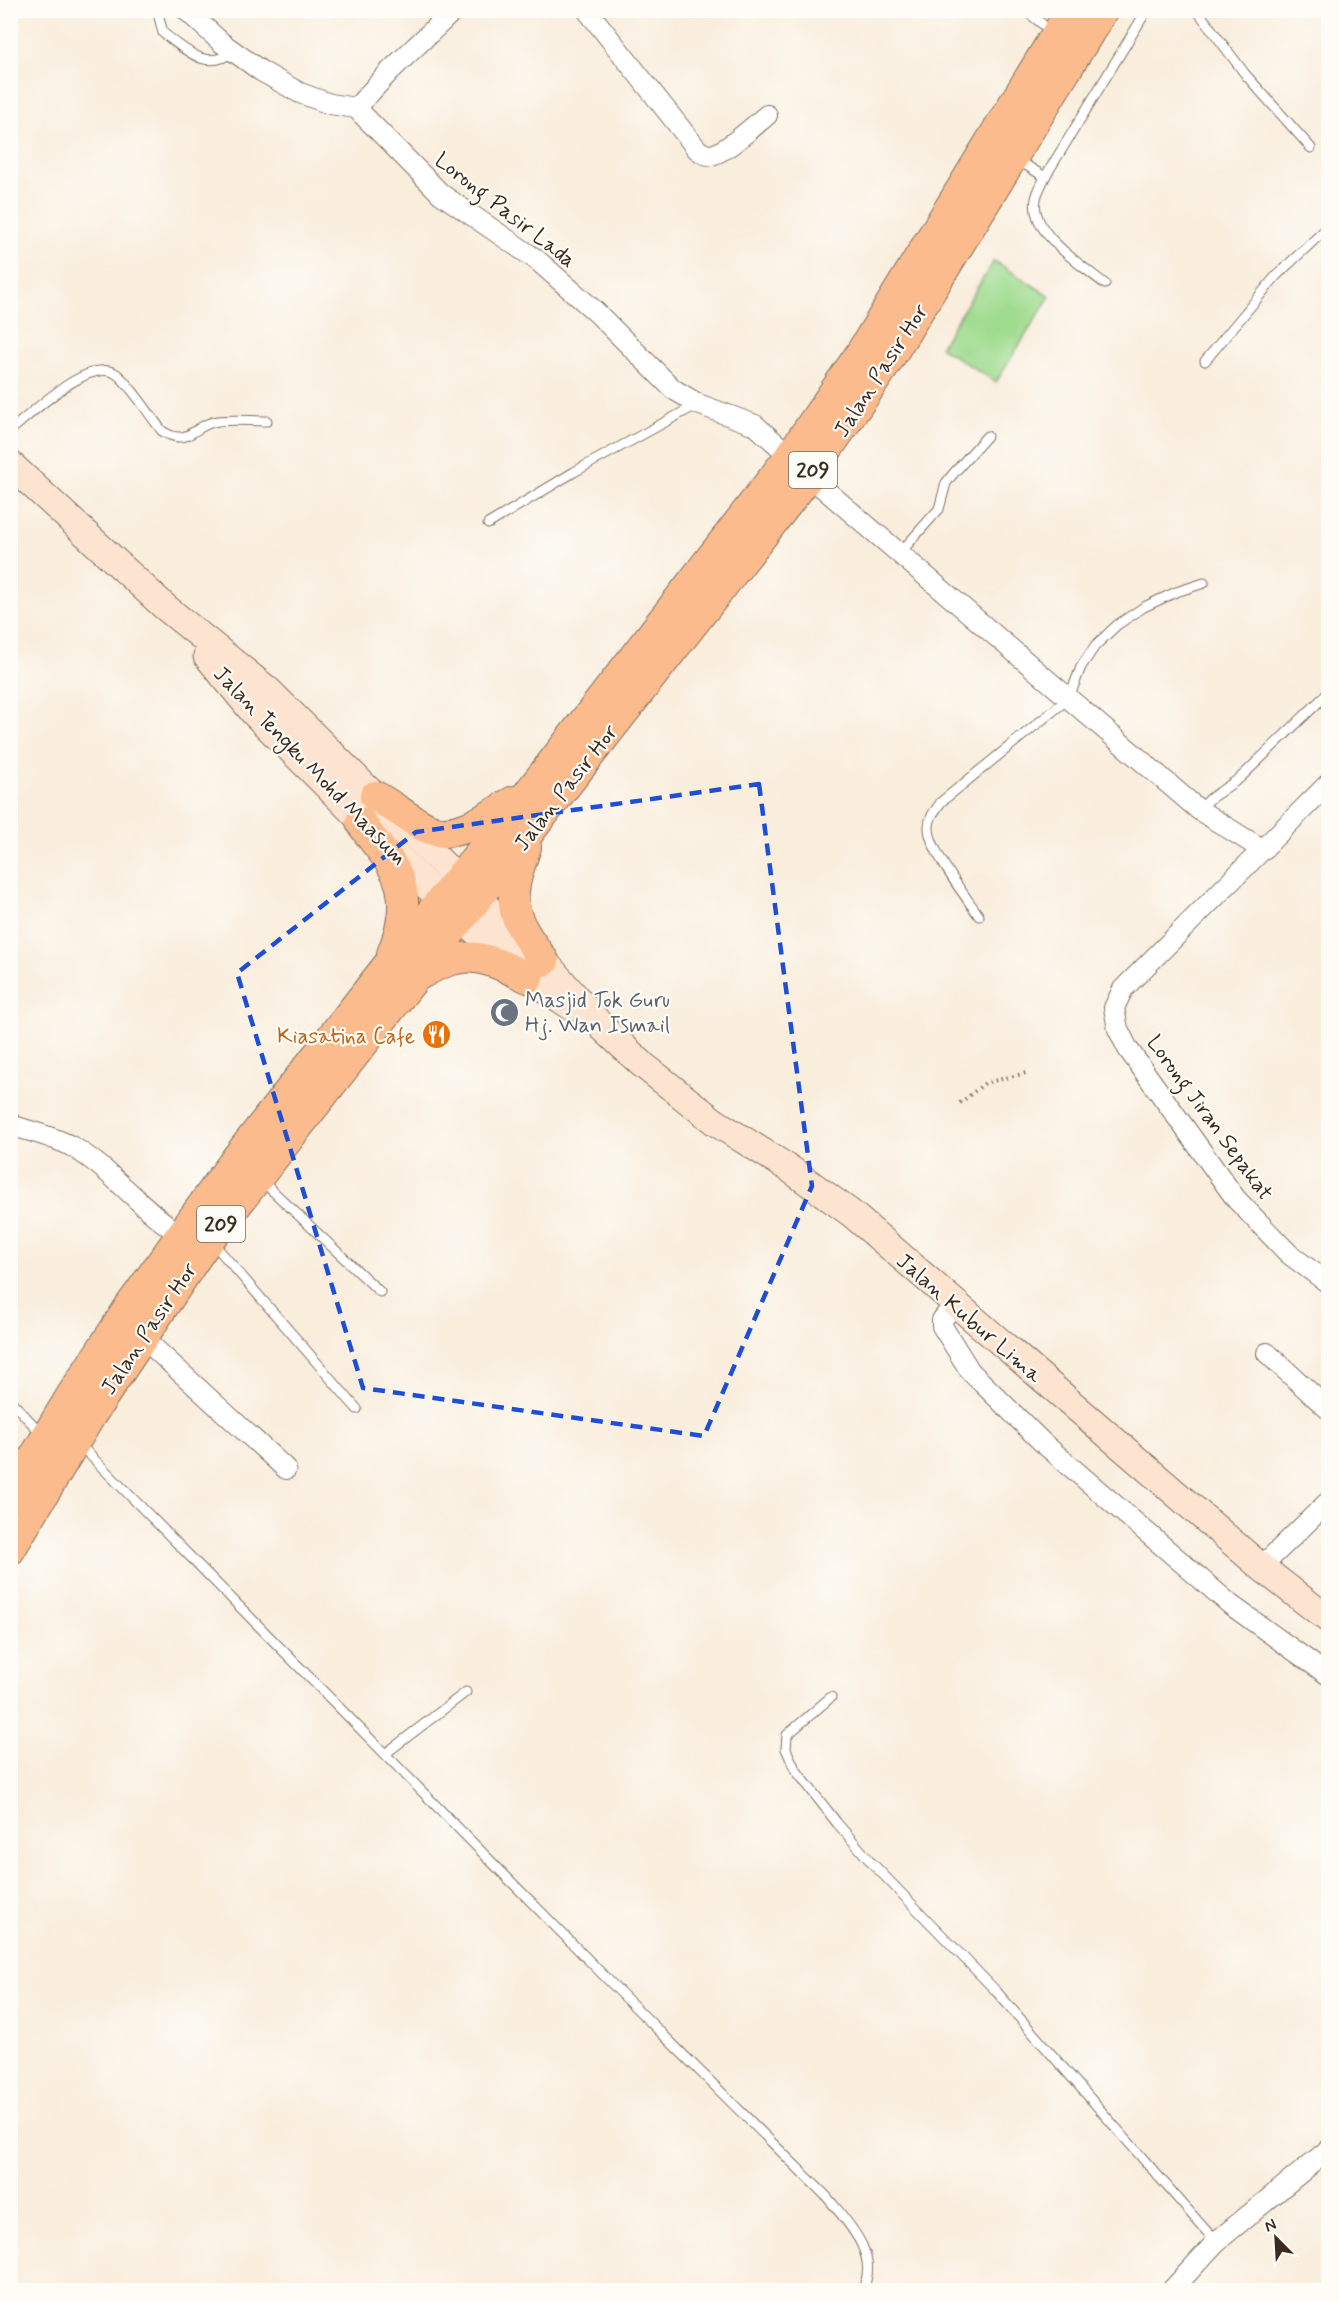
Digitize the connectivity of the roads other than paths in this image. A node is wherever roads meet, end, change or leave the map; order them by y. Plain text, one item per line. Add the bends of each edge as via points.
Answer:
1 (162, 10) edge
2 (186, 10) edge
3 (454, 10) edge
4 (587, 10) edge
5 (1024, 10) edge
6 (1071, 10) edge
7 (1103, 10) edge
8 (1148, 10) edge
9 (1197, 10) edge
10 (1056, 36) junction
11 (233, 51) junction
12 (356, 108) junction
13 (767, 115) dead end
14 (1311, 148) dead end
15 (1013, 158) junction
16 (1045, 177) junction
17 (1329, 227) edge
18 (1105, 284) dead end
19 (1205, 361) dead end
20 (698, 404) junction
21 (267, 421) dead end
22 (10, 430) edge
23 (987, 436) dead end
24 (800, 466) junction
25 (12, 468) edge
26 (488, 524) dead end
27 (900, 553) junction
28 (1204, 583) dead end
29 (1329, 693) edge
30 (1069, 698) junction
31 (1329, 784) edge
32 (527, 795) junction
33 (368, 809) junction
34 (1199, 810) junction
35 (534, 827) junction
36 (1263, 850) junction
37 (460, 899) junction
38 (979, 916) dead end
39 (536, 969) junction
40 (402, 971) junction
41 (10, 1122) edge
42 (257, 1176) junction
43 (180, 1234) junction
44 (209, 1239) junction
45 (1329, 1283) edge
46 (380, 1292) dead end
47 (955, 1304) junction
48 (141, 1337) junction
49 (1267, 1353) dead end
50 (10, 1400) edge
51 (357, 1409) dead end
52 (1329, 1410) edge
53 (46, 1438) junction
54 (76, 1441) junction
55 (286, 1469) dead end
56 (10, 1497) edge
57 (1329, 1503) edge
58 (10, 1551) edge
59 (1261, 1567) junction
60 (1329, 1619) edge
61 (1329, 1675) edge
62 (466, 1692) dead end
63 (831, 1697) dead end
64 (385, 1754) junction
65 (1329, 2150) edge
66 (1216, 2242) junction
67 (862, 2290) edge
68 (1172, 2290) edge

1 - 11 lane via 159,17 163,33 195,56 213,61
2 - 11 street
3 - 12 street
4 - 13 street via 704,154 723,150
5 - 10 lane
6 - 10 main road, Jalan Pasir Hor / 209
7 - 15 main road, Jalan Pasir Hor / 209
8 - 16 lane
9 - 14 lane via 1245,74
10 - 24 main road, Jalan Pasir Hor / 209 via 860,354
11 - 12 street via 300,93
12 - 20 street, Lorong Pasir Lada via 441,194 537,260 673,389
15 - 16 lane
15 - 24 main road, Jalan Pasir Hor / 209 via 884,368
16 - 18 lane via 1036,212 1047,234
17 - 19 lane via 1276,276
20 - 24 street, Lorong Pasir Lada via 755,426
20 - 26 lane
21 - 22 lane via 215,421 183,438 171,436 162,431 118,374 105,370 75,379
23 - 27 lane via 946,483 939,509
24 - 27 street, Lorong Pasir Lada
24 - 32 main road, Jalan Pasir Hor / 209
24 - 35 main road, Jalan Pasir Hor / 209
25 - 33 main road, Jalan Tengku Mohd Maasum via 165,608 269,691
27 - 30 street, Lorong Pasir Lada
28 - 30 lane via 1144,607 1117,625 1095,646
29 - 34 lane via 1240,778
30 - 34 street, Lorong Pasir Lada
30 - 38 lane via 941,802 931,816 928,829 933,845
31 - 36 street, Lorong Jiran Sepakat
32 - 33 main road via 472,825 454,830 436,831
32 - 37 main road, Jalan Pasir Hor / 209
33 - 37 main road, Jalan Tengku Mohd Maasum
33 - 40 main road via 370,837 392,863 404,898 400,934
34 - 36 street, Lorong Pasir Lada
35 - 37 main road, Jalan Pasir Hor / 209
35 - 39 main road via 515,880 513,898 515,917
36 - 45 street, Lorong Jiran Sepakat via 1123,989 1114,1008 1118,1029 1128,1049 1236,1199 1288,1254
37 - 39 main road, Jalan Kubur Lima
37 - 40 main road, Jalan Pasir Hor / 209
39 - 40 main road via 470,957
39 - 47 main road, Jalan Kubur Lima via 643,1065 715,1122 852,1214
40 - 42 main road, Jalan Pasir Hor / 209
40 - 43 main road, Jalan Pasir Hor / 209 via 235,1160
41 - 43 street via 70,1146 103,1169 160,1222
42 - 44 main road, Jalan Pasir Hor / 209
42 - 46 lane
43 - 53 main road, Jalan Pasir Hor / 209
44 - 48 main road, Jalan Pasir Hor / 209
44 - 51 lane
47 - 59 main road, Jalan Kubur Lima
47 - 61 street via 942,1320 942,1326 970,1371 1043,1443 1231,1605
48 - 54 main road, Jalan Pasir Hor / 209
48 - 55 street
49 - 52 street
50 - 53 lane
53 - 56 main road, Jalan Pasir Hor / 209
54 - 58 main road, Jalan Pasir Hor / 209
54 - 64 lane
57 - 59 street
59 - 60 main road, Jalan Kubur Lima
62 - 64 lane
63 - 66 lane via 787,1735 786,1749 795,1769 872,1863 996,1991
64 - 67 lane via 827,2197 856,2234 866,2254 867,2283
65 - 66 street
66 - 68 street

